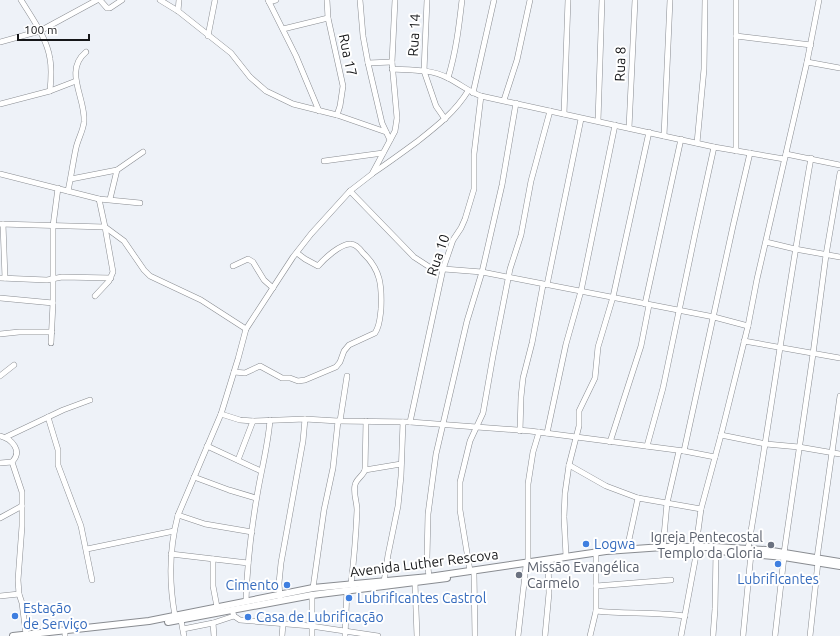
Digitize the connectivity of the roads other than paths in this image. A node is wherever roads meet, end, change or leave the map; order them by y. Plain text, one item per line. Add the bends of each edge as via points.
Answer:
1 (21, 0) edge
2 (99, 0) edge
3 (122, 0) edge
4 (160, 0) edge
5 (179, 0) edge
6 (215, 0) edge
7 (276, 0) edge
8 (327, 0) edge
9 (360, 0) edge
10 (395, 0) edge
11 (427, 0) edge
12 (462, 0) edge
13 (494, 0) edge
14 (530, 0) edge
15 (568, 0) edge
16 (602, 0) edge
17 (634, 0) edge
18 (670, 0) edge
19 (705, 0) edge
20 (736, 0) edge
21 (820, 0) edge
22 (268, 1) edge
23 (178, 10) junction
24 (328, 18) junction
25 (283, 29) junction
26 (40, 31) junction
27 (208, 36) junction
28 (736, 36) junction
29 (0, 42) edge
30 (811, 45) junction
31 (86, 52) dead end
32 (392, 62) junction
33 (807, 62) junction
34 (368, 63) junction
35 (840, 68) edge
36 (392, 69) junction
37 (424, 71) junction
38 (448, 78) junction
39 (76, 81) junction
40 (50, 91) junction
41 (471, 92) junction
42 (481, 96) junction
43 (504, 100) junction
44 (516, 103) junction
45 (0, 104) edge
46 (319, 111) junction
47 (550, 111) junction
48 (564, 114) junction
49 (337, 115) junction
50 (445, 119) junction
51 (581, 119) junction
52 (598, 121) junction
53 (615, 125) junction
54 (629, 128) junction
55 (386, 132) junction
56 (649, 132) junction
57 (664, 136) junction
58 (681, 139) junction
59 (390, 140) junction
60 (696, 143) junction
61 (714, 147) junction
62 (736, 151) junction
63 (143, 152) dead end
64 (383, 153) junction
65 (750, 153) junction
66 (786, 154) junction
67 (811, 158) junction
68 (784, 160) junction
69 (324, 161) dead end
70 (840, 165) edge
71 (117, 170) junction
72 (840, 173) edge
73 (0, 174) edge
74 (372, 174) junction
75 (71, 179) junction
76 (58, 188) junction
77 (68, 191) junction
78 (350, 191) junction
79 (99, 198) junction
80 (110, 199) junction
81 (140, 203) dead end
82 (1, 224) edge
83 (53, 226) junction
84 (105, 227) junction
85 (766, 242) junction
86 (795, 249) junction
87 (297, 253) junction
88 (826, 254) junction
89 (840, 257) edge
90 (233, 266) dead end
91 (443, 269) junction
92 (482, 272) junction
93 (3, 278) edge
94 (111, 278) junction
95 (509, 278) junction
96 (52, 279) junction
97 (545, 285) junction
98 (273, 288) junction
99 (581, 291) junction
100 (95, 296) dead end
101 (613, 297) junction
102 (0, 298) edge
103 (53, 303) junction
104 (647, 304) junction
105 (679, 310) junction
106 (714, 317) junction
107 (748, 326) junction
108 (246, 329) junction
109 (52, 332) junction
110 (0, 334) edge
111 (744, 341) junction
112 (51, 343) dead end
113 (780, 348) junction
114 (813, 354) junction
115 (840, 358) edge
116 (14, 365) dead end
117 (234, 372) junction
118 (0, 376) edge
119 (347, 376) dead end
120 (840, 396) edge
121 (90, 400) dead end
122 (221, 414) junction
123 (48, 417) junction
124 (304, 419) junction
125 (270, 420) junction
126 (366, 420) junction
127 (253, 421) junction
128 (339, 421) junction
129 (403, 422) junction
130 (410, 422) junction
131 (442, 424) junction
132 (476, 427) junction
133 (520, 430) junction
134 (539, 432) junction
135 (547, 433) junction
136 (721, 435) junction
137 (0, 436) edge
138 (576, 436) junction
139 (6, 437) junction
140 (610, 442) junction
141 (766, 444) junction
142 (207, 446) junction
143 (647, 446) junction
144 (799, 447) junction
145 (681, 451) junction
146 (833, 453) junction
147 (840, 454) edge
148 (715, 457) junction
149 (238, 460) junction
150 (12, 462) junction
151 (0, 463) edge
152 (401, 464) junction
153 (569, 465) junction
154 (365, 470) junction
155 (261, 471) junction
156 (194, 476) junction
157 (256, 498) junction
158 (638, 498) junction
159 (667, 503) junction
160 (22, 506) junction
161 (701, 509) junction
162 (178, 515) junction
163 (0, 518) edge
164 (174, 531) junction
165 (252, 532) junction
166 (663, 547) junction
167 (696, 548) junction
168 (87, 549) junction
169 (627, 549) junction
170 (716, 551) junction
171 (749, 551) junction
172 (171, 554) junction
173 (784, 555) junction
174 (566, 556) junction
175 (596, 556) junction
176 (213, 559) junction
177 (817, 560) junction
178 (548, 562) junction
179 (840, 562) edge
180 (248, 563) junction
181 (527, 564) junction
182 (840, 566) edge
183 (472, 573) junction
184 (429, 577) junction
185 (92, 580) dead end
186 (671, 580) dead end
187 (384, 582) junction
188 (415, 583) junction
189 (351, 584) junction
190 (596, 586) junction
191 (314, 588) junction
192 (347, 590) junction
193 (19, 594) junction
194 (279, 594) junction
195 (0, 596) edge
196 (312, 596) junction
197 (246, 601) junction
198 (280, 601) junction
199 (217, 607) junction
200 (596, 611) junction
201 (233, 613) junction
202 (685, 616) junction
203 (178, 618) junction
204 (213, 623) junction
205 (283, 624) junction
206 (311, 626) junction
207 (183, 629) junction
208 (26, 634) junction
209 (345, 634) edge
210 (65, 635) edge
211 (13, 636) edge
212 (49, 636) edge
213 (184, 636) edge
214 (214, 636) edge
215 (282, 636) edge
216 (312, 636) edge
217 (378, 636) edge
218 (417, 636) edge
219 (475, 636) edge
220 (518, 636) edge
221 (545, 636) edge
222 (590, 636) edge
223 (682, 636) edge
224 (713, 636) edge
225 (743, 636) edge
226 (775, 636) edge
227 (810, 636) edge

1 - 26 street
2 - 3 street via 107,8
2 - 26 street
4 - 23 street
5 - 23 street
6 - 27 street
7 - 22 street
8 - 24 street, Rua 17
9 - 34 street
10 - 32 street
11 - 37 street, Rua 14
12 - 38 street
13 - 41 street
14 - 43 street via 517,60
15 - 48 street
16 - 52 street
17 - 54 street, Rua 8
18 - 57 street
19 - 60 street via 704,69
20 - 28 street
21 - 30 street
22 - 25 street
23 - 27 street
24 - 25 street
24 - 49 street, Rua 17 via 342,86
25 - 46 street
26 - 29 street
26 - 40 street via 50,61
27 - 46 street via 231,54 250,77 266,91 293,104
28 - 30 street
28 - 62 street
30 - 33 street
31 - 39 street via 77,63
32 - 34 street
32 - 36 street
33 - 35 street
33 - 66 street
34 - 55 street
36 - 37 street
36 - 59 street via 397,118 395,131
37 - 38 street
37 - 50 street via 436,106
38 - 41 street
39 - 40 street
39 - 75 street via 84,123 76,148
40 - 45 street
41 - 42 street
41 - 50 street
42 - 43 street
42 - 91 street, Rua 10 via 474,154 474,189 466,219 453,240
43 - 44 street
44 - 47 street
44 - 92 street via 502,185
46 - 49 street
47 - 48 street
47 - 95 street
48 - 51 street
49 - 55 street
50 - 74 street
51 - 52 street
51 - 97 street
52 - 53 street
53 - 54 street
53 - 99 street
54 - 56 street
55 - 59 street
56 - 57 street
56 - 101 street
57 - 58 street
58 - 60 street
58 - 104 street
59 - 64 street
60 - 61 street
61 - 62 street
61 - 105 street
62 - 65 street
63 - 71 street
64 - 69 street
64 - 74 street
65 - 68 street
65 - 106 street
66 - 67 street
66 - 68 street
67 - 70 street
67 - 86 street
68 - 85 street
71 - 75 street
71 - 80 street
72 - 88 street
73 - 76 street
74 - 78 street
75 - 77 street
76 - 77 street
76 - 83 street
77 - 79 street
78 - 87 street
78 - 91 street via 418,260 431,268
79 - 80 street
79 - 84 street
80 - 81 street
82 - 83 street
82 - 93 street
83 - 84 street
83 - 96 street
84 - 94 street via 113,268
84 - 108 street via 124,241 150,276 201,300
85 - 86 street
85 - 107 street
86 - 88 street
86 - 113 street
87 - 98 street
87 - 117 street via 318,266 347,244 353,244 370,259 382,289 376,333 349,345 336,367 305,380 282,378 260,366 245,373
88 - 89 street
88 - 114 street
90 - 98 street via 248,259
91 - 92 street
91 - 130 street, Rua 10
92 - 95 street
92 - 131 street via 467,320
93 - 96 street
94 - 96 street
94 - 100 street
95 - 97 street
95 - 132 street via 483,413
96 - 103 street
97 - 99 street
97 - 133 street via 523,378
98 - 108 street
99 - 101 street
99 - 135 street via 564,351
101 - 104 street
101 - 138 street via 598,347 595,378 580,407
102 - 103 street
103 - 109 street
104 - 105 street
104 - 140 street via 641,346
105 - 106 street
105 - 143 street via 663,388
106 - 107 street
106 - 145 street
107 - 111 street
108 - 117 street
109 - 110 street
109 - 112 street
111 - 113 street
111 - 136 street
113 - 114 street
113 - 141 street
114 - 115 street
114 - 144 street
116 - 118 street
117 - 122 street
119 - 128 street
120 - 146 street
121 - 123 street
122 - 127 street
122 - 142 street
123 - 139 street
123 - 168 street via 58,450 58,465
124 - 125 street
124 - 128 street
124 - 194 street via 303,441 288,520
125 - 127 street
125 - 155 street
126 - 128 street
126 - 129 street
126 - 154 street
127 - 149 street
128 - 191 street
129 - 130 street
129 - 152 street
130 - 131 street
131 - 132 street
131 - 184 street via 428,514
132 - 133 street
132 - 183 street via 461,474 459,492
133 - 134 street
134 - 135 street
134 - 181 street via 528,484
135 - 138 street
136 - 141 street
136 - 148 street
137 - 139 street
138 - 140 street
138 - 153 street
139 - 150 street via 17,450 16,458
140 - 143 street
141 - 144 street
141 - 171 street
142 - 149 street
142 - 156 street
143 - 145 street
144 - 146 street
144 - 173 street
145 - 148 street
145 - 159 street
146 - 147 street
146 - 177 street
148 - 161 street
149 - 155 street
150 - 151 street
150 - 160 street via 22,492
152 - 154 street
152 - 187 street via 398,506
153 - 158 street via 606,486
153 - 174 street via 564,516
154 - 189 street via 355,487 357,507
155 - 157 street
156 - 157 street
156 - 162 street
157 - 165 street
158 - 159 street
158 - 169 street
159 - 161 street
159 - 166 street
160 - 163 street
160 - 193 street
161 - 167 street
162 - 164 street
162 - 165 street via 205,524
164 - 168 street
164 - 172 street
165 - 180 street
166 - 167 main road, Avenida Luther Rescova
166 - 169 main road, Avenida Luther Rescova
167 - 170 main road, Avenida Luther Rescova
167 - 171 main road, Avenida Luther Rescova
167 - 175 main road, Avenida Luther Rescova
167 - 202 street
168 - 185 street
169 - 174 main road, Avenida Luther Rescova
170 - 171 main road, Avenida Luther Rescova
170 - 224 street
171 - 173 main road, Avenida Luther Rescova
171 - 225 street
172 - 176 street
172 - 203 street via 171,588
173 - 177 main road, Avenida Luther Rescova
173 - 226 street
174 - 181 main road, Avenida Luther Rescova
175 - 178 main road, Avenida Luther Rescova
175 - 190 street
176 - 180 street
176 - 199 street via 213,586
177 - 179 main road, Avenida Luther Rescova
177 - 182 main road, Avenida Luther Rescova
177 - 227 street
178 - 181 main road, Avenida Luther Rescova
178 - 221 street via 549,593
180 - 197 street
181 - 183 main road, Avenida Luther Rescova
181 - 220 street
183 - 184 main road, Avenida Luther Rescova
183 - 188 main road, Avenida Luther Rescova
183 - 219 street
184 - 187 main road, Avenida Luther Rescova
186 - 190 street
187 - 189 main road, Avenida Luther Rescova
188 - 192 main road, Avenida Luther Rescova
188 - 218 street
189 - 191 main road, Avenida Luther Rescova
190 - 200 street
191 - 194 main road, Avenida Luther Rescova
192 - 196 main road, Avenida Luther Rescova
192 - 209 street
193 - 195 street
193 - 208 street
194 - 197 main road, Avenida Luther Rescova
194 - 198 street
196 - 198 main road, Avenida Luther Rescova
196 - 206 street
197 - 199 main road, Avenida Luther Rescova
198 - 201 main road, Avenida Luther Rescova
199 - 203 main road, Avenida Luther Rescova
200 - 202 street
200 - 222 street
201 - 203 main road, Avenida Luther Rescova
201 - 204 street
201 - 205 street via 240,620
202 - 223 street
203 - 207 street
203 - 208 main road, Avenida Luther Rescova
203 - 210 main road, Avenida Luther Rescova
204 - 207 street
204 - 214 street
205 - 206 street
205 - 215 street
206 - 209 street
206 - 216 street
207 - 213 street
208 - 211 main road, Avenida Luther Rescova
209 - 217 street
210 - 212 main road, Avenida Luther Rescova

